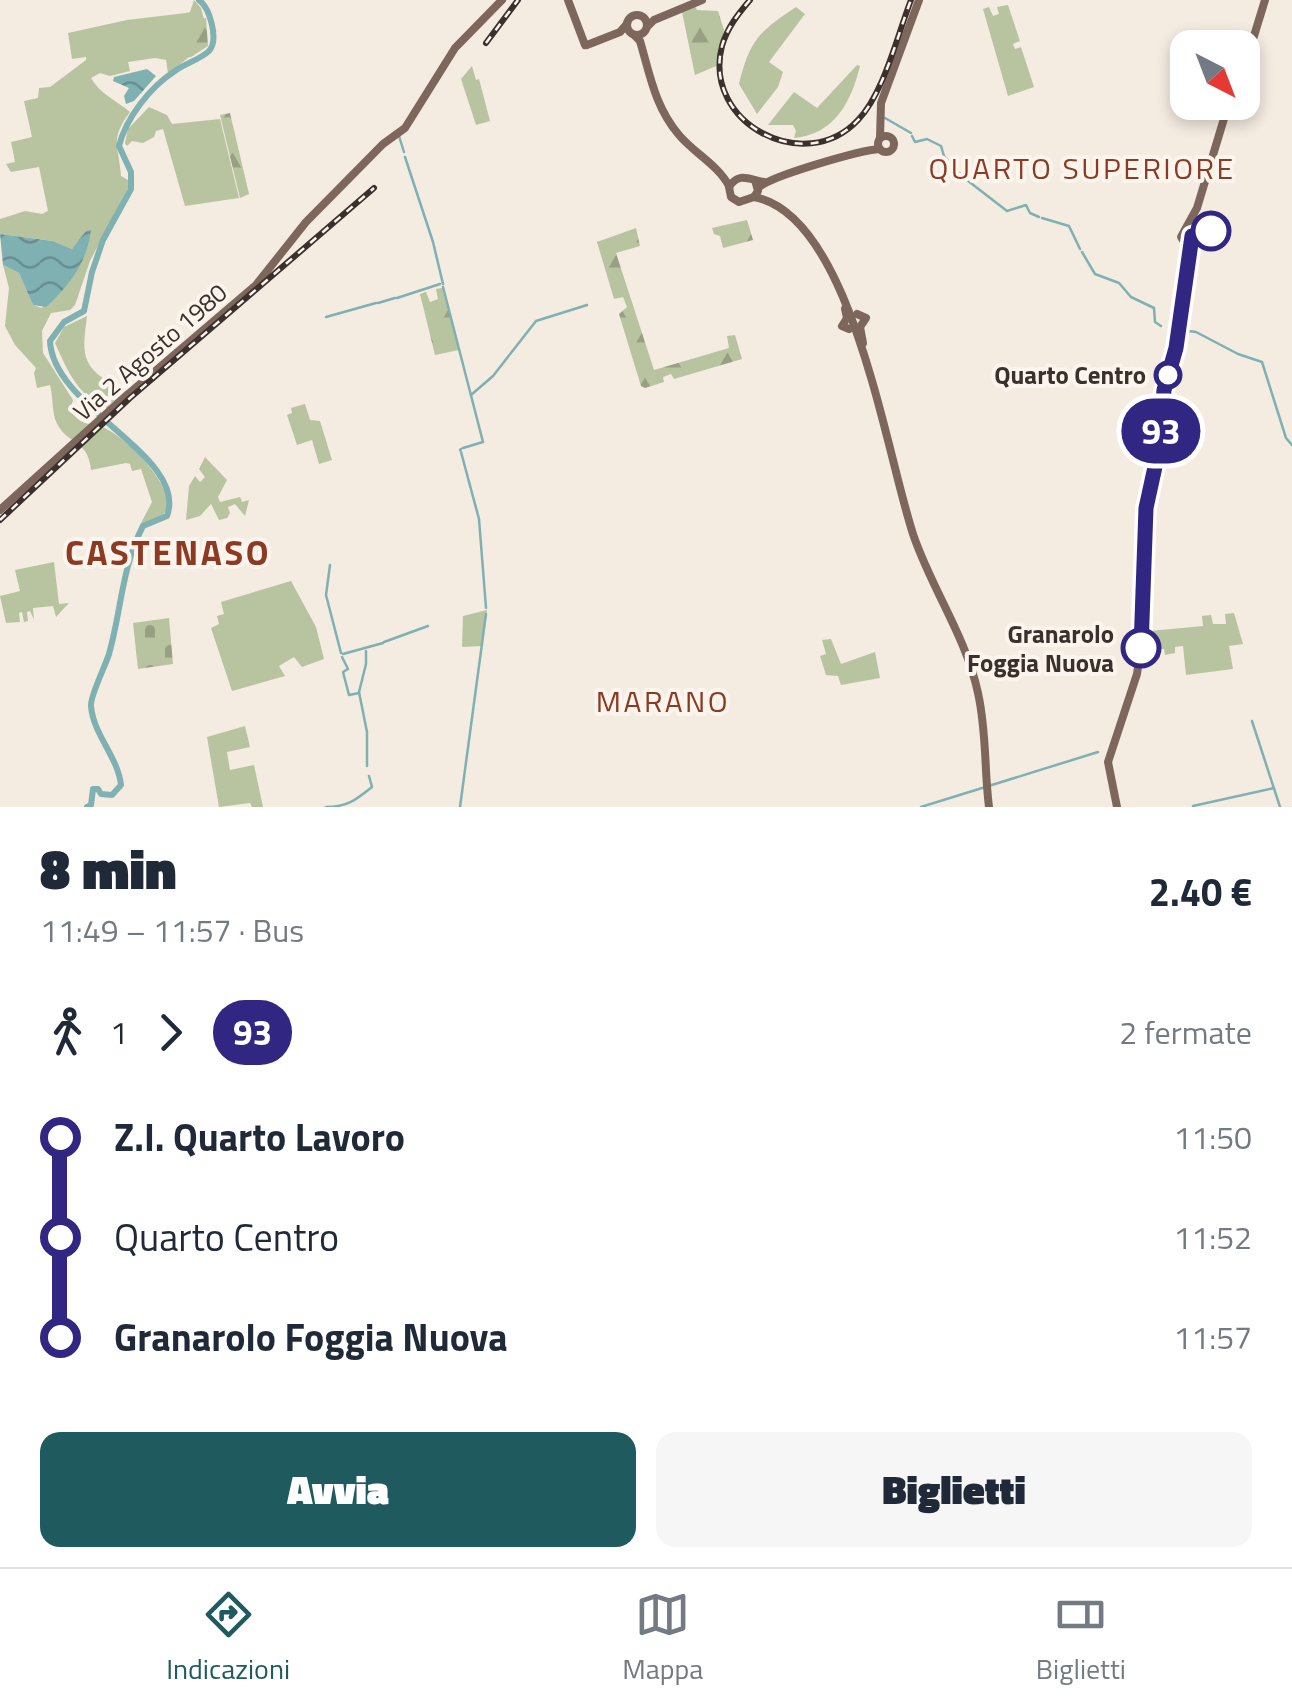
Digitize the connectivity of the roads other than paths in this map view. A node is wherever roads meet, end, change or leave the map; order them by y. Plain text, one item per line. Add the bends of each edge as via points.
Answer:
1 (502, 0) edge
2 (568, 0) edge
3 (700, 0) edge
4 (919, 0) edge
5 (1265, 0) edge
6 (661, 18) junction
7 (638, 28) junction
8 (1256, 30) edge
9 (644, 47) junction
10 (1225, 120) edge
11 (733, 182) junction
12 (759, 190) junction
13 (851, 313) junction
14 (866, 368) junction
15 (0, 510) edge
16 (990, 807) edge
17 (1117, 807) edge

1 - 15 main road, Via 2 Agosto 1980 via 456,48 404,130 314,214 251,290
2 - 7 main road via 586,44
3 - 6 main road
3 - 7 main road
4 - 12 main road via 883,97 880,141
5 - 8 main road
6 - 7 main road
6 - 9 main road
7 - 9 main road
7 - 11 main road via 666,116
9 - 11 main road via 655,90 675,126
10 - 17 main road via 1188,222 1176,348 1146,508 1138,674 1108,762
11 - 12 main road via 746,176
11 - 12 main road via 734,200
12 - 13 main road via 804,228
13 - 14 main road
13 - 14 main road
13 - 14 main road via 849,329
14 - 16 main road via 915,538 961,640 987,744

